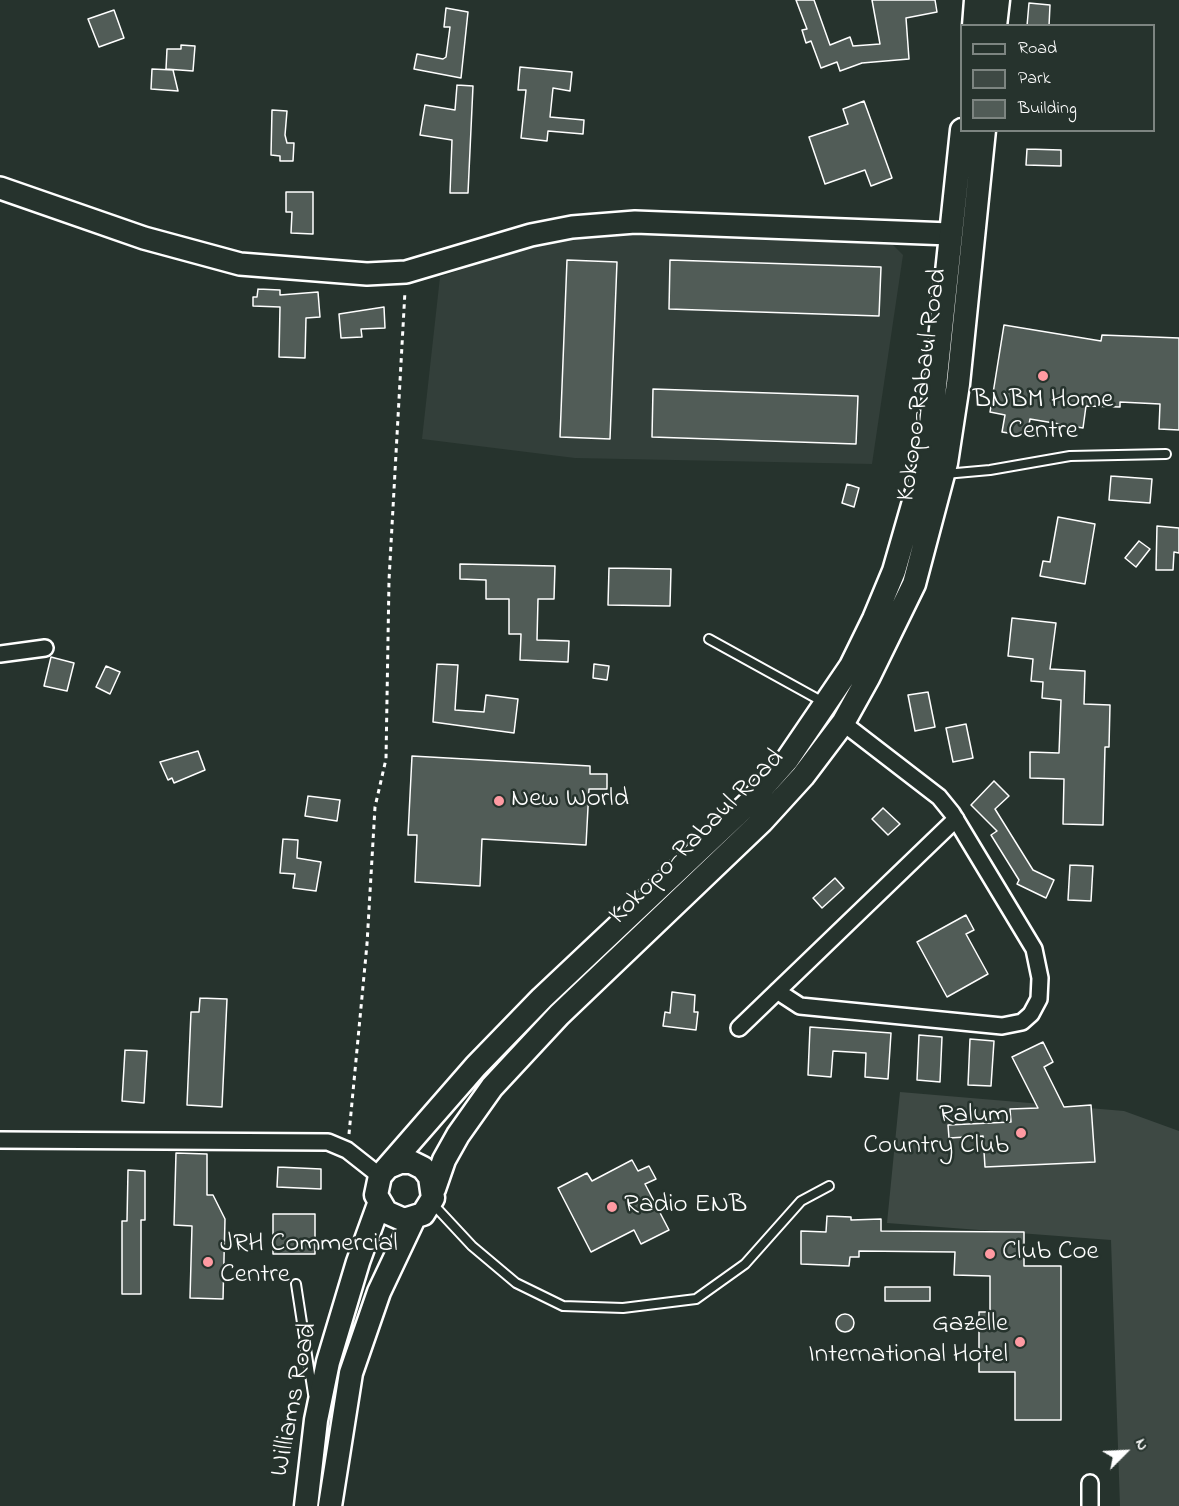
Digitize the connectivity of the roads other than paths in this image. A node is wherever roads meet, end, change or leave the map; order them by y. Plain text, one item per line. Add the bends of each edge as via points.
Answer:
1 (976, 0) edge
2 (998, 0) edge
3 (974, 24) edge
4 (995, 24) edge
5 (962, 132) edge
6 (984, 132) edge
7 (0, 188) edge
8 (950, 234) junction
9 (1166, 454) dead end
10 (944, 474) junction
11 (709, 639) dead end
12 (45, 648) dead end
13 (0, 654) edge
14 (826, 703) junction
15 (843, 723) junction
16 (956, 819) junction
17 (777, 992) junction
18 (739, 1028) dead end
19 (0, 1140) edge
20 (384, 1172) junction
21 (829, 1186) dead end
22 (432, 1196) junction
23 (379, 1204) junction
24 (414, 1218) junction
25 (297, 1284) dead end
26 (316, 1420) junction
27 (1090, 1483) dead end
28 (306, 1506) edge
29 (330, 1506) edge
30 (1090, 1506) edge

1 - 3 main road
2 - 4 main road
5 - 8 main road, Kokopo-Rabaul Road
6 - 10 main road, Kokopo-Rabaul Road via 958,384
7 - 8 street via 144,238 240,264 367,274 406,273 531,235 635,222
8 - 14 main road, Kokopo-Rabaul Road via 928,453 914,509 874,619 851,666
9 - 10 lane via 1070,456
10 - 15 main road, Kokopo-Rabaul Road via 914,584
11 - 14 lane
12 - 13 street
14 - 20 main road, Kokopo-Rabaul Road via 787,760 749,803 542,998 476,1066
15 - 16 street via 939,797
15 - 22 main road, Kokopo-Rabaul Road via 762,821 559,1015 492,1088 444,1160
16 - 17 street
16 - 17 street via 1034,949 1040,978 1039,999 1031,1014 1022,1022 982,1025 800,1006
17 - 18 street
19 - 20 street via 328,1142
20 - 22 main road via 399,1162 411,1162 430,1177
20 - 23 main road via 376,1195
21 - 22 lane via 801,1201 745,1264 696,1299 623,1308 563,1306 516,1282 472,1246
22 - 24 main road via 423,1214
23 - 24 main road via 394,1218
23 - 26 main road, Williams Road via 344,1306
24 - 29 main road, Williams Road via 379,1292 351,1373
25 - 26 lane
26 - 28 main road, Williams Road
27 - 30 street

